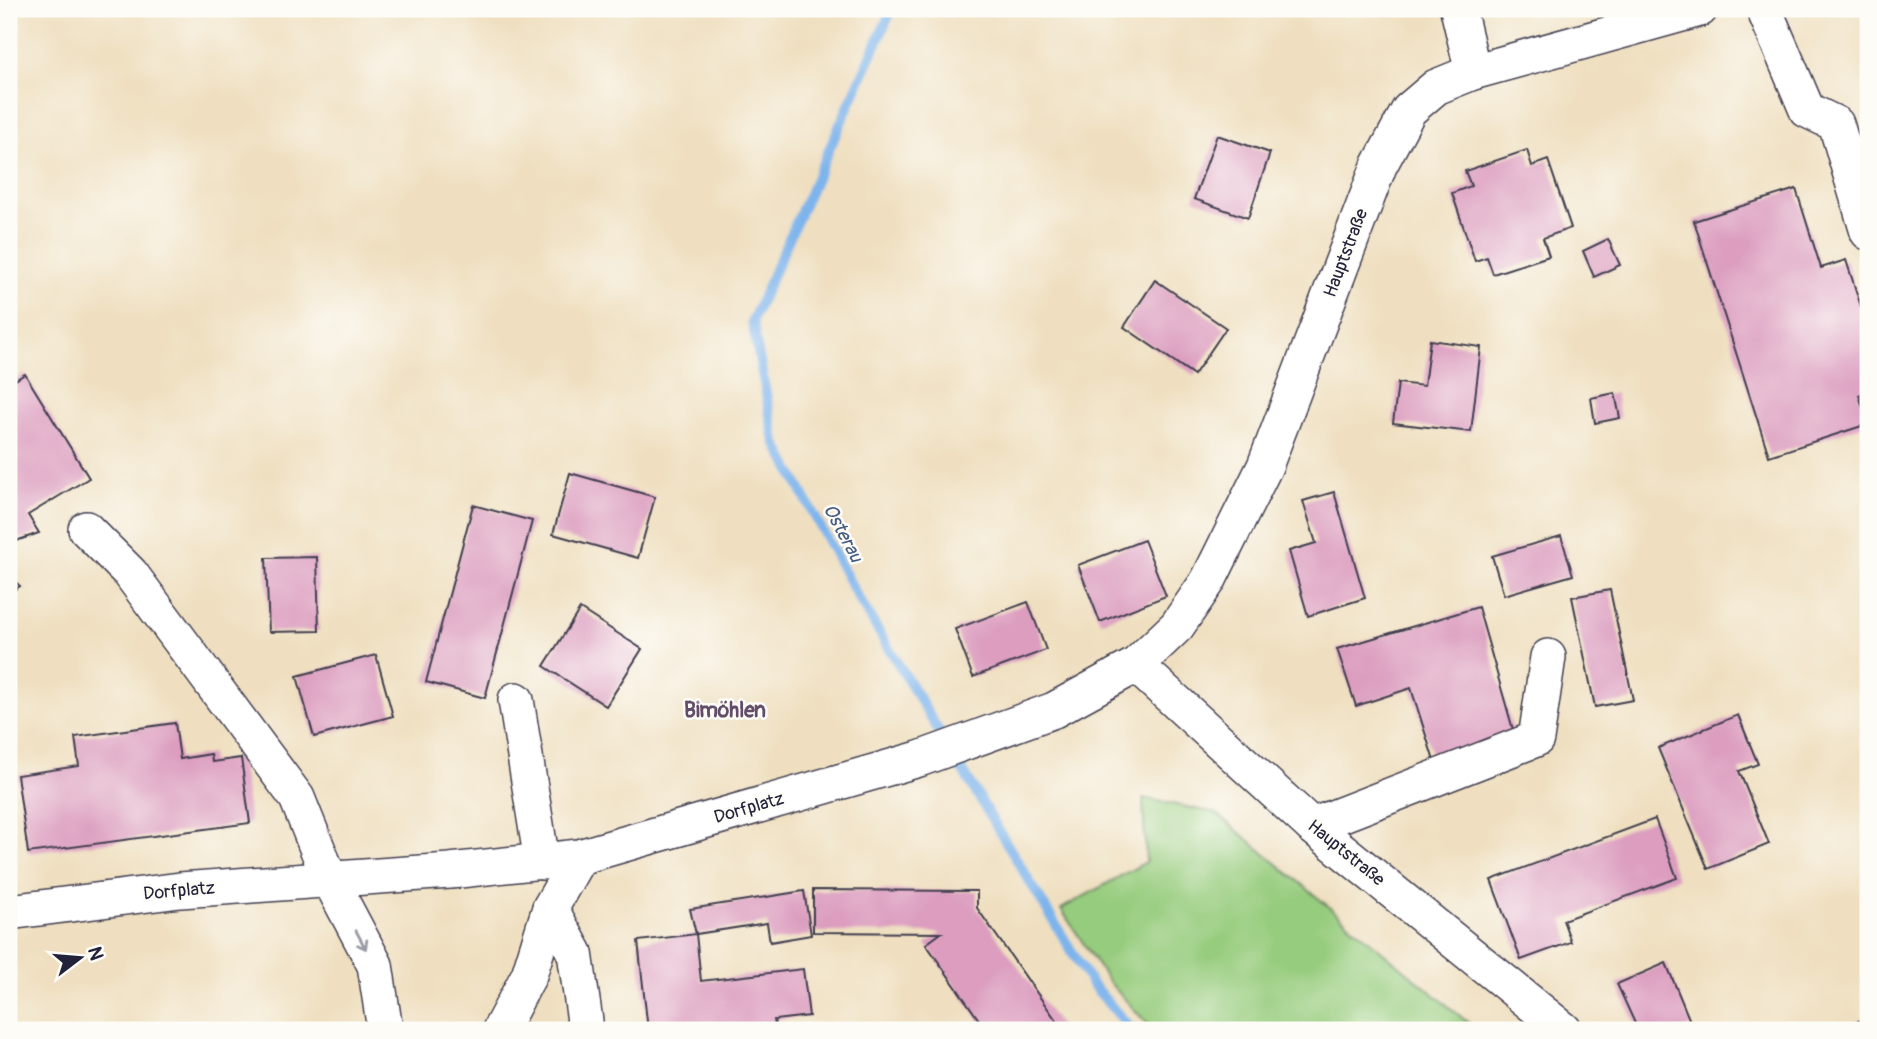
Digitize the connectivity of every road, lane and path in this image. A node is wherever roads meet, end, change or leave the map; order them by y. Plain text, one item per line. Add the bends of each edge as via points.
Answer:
1 (1458, 9) edge
2 (1700, 9) edge
3 (1764, 9) edge
4 (1474, 72) junction
5 (1868, 232) edge
6 (86, 529) dead end
7 (1548, 657) dead end
8 (1136, 665) junction
9 (516, 700) dead end
10 (919, 759) joint
11 (1311, 825) junction
12 (579, 857) junction
13 (542, 862) junction
14 (330, 880) junction
15 (550, 908) junction
16 (19, 910) edge
17 (385, 1030) edge
18 (500, 1030) edge
19 (582, 1030) edge
20 (1564, 1030) edge

1 - 4 street
2 - 4 street, Hauptstraße
3 - 5 street via 1807,110 1836,124
4 - 8 street, Hauptstraße via 1436,87 1409,110 1393,136 1253,489 1208,581 1177,626
6 - 14 street via 130,573 297,798
7 - 11 street via 1536,739
8 - 10 street, Hauptstraße via 1054,710
8 - 11 street, Hauptstraße
9 - 13 street
10 - 12 street, Dorfplatz
11 - 20 street, Hauptstraße
12 - 13 street, Dorfplatz
12 - 15 street
13 - 14 street, Dorfplatz
14 - 16 street, Dorfplatz via 180,890
14 -> 17 street via 375,965
15 - 18 street via 529,975
15 - 19 street via 575,953

